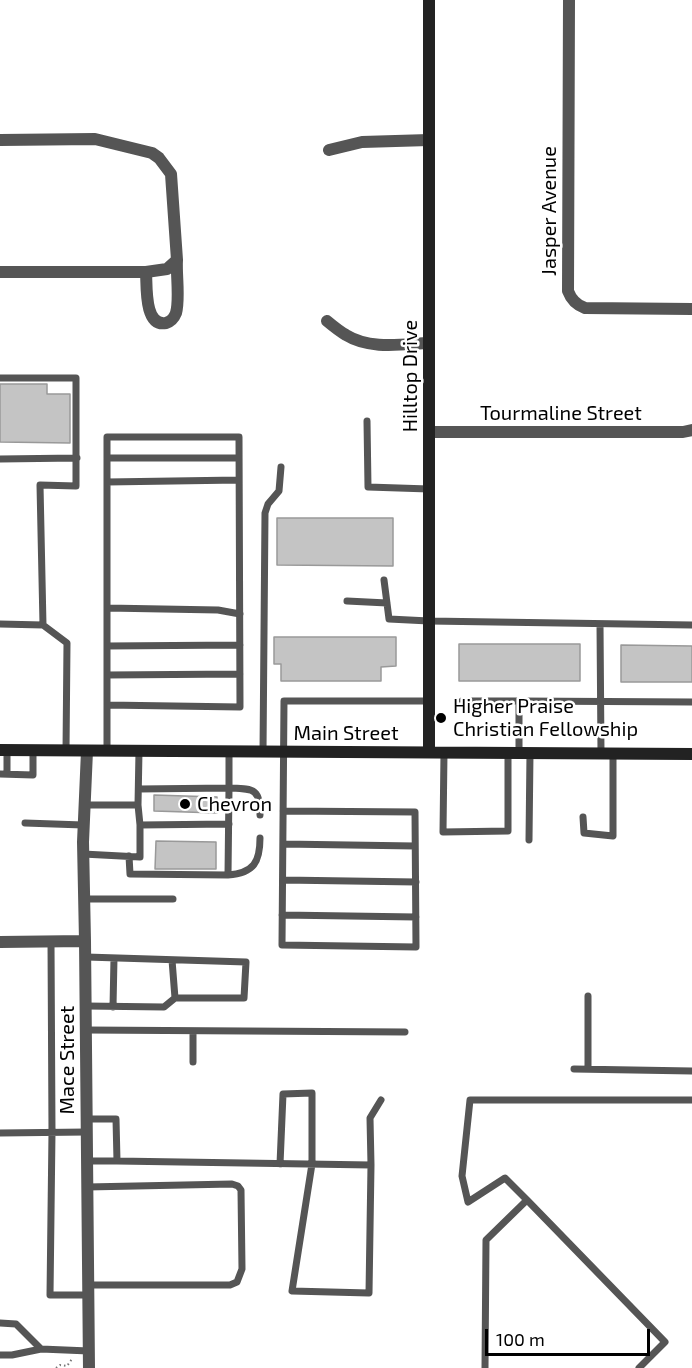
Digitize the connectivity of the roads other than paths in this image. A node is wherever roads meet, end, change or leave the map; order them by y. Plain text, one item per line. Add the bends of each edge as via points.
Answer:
1 (429, 0) edge
2 (569, 0) edge
3 (0, 140) edge
4 (429, 140) junction
5 (329, 150) dead end
6 (177, 260) junction
7 (0, 272) edge
8 (146, 272) junction
9 (692, 309) edge
10 (327, 321) dead end
11 (429, 343) junction
12 (0, 378) edge
13 (367, 421) dead end
14 (692, 430) edge
15 (429, 432) junction
16 (77, 458) junction
17 (107, 458) junction
18 (239, 458) junction
19 (0, 459) edge
20 (281, 467) dead end
21 (239, 480) junction
22 (107, 482) junction
23 (429, 489) junction
24 (384, 580) dead end
25 (347, 601) dead end
26 (387, 603) junction
27 (107, 608) junction
28 (240, 614) junction
29 (429, 621) junction
30 (0, 624) edge
31 (600, 624) junction
32 (43, 625) junction
33 (692, 625) edge
34 (240, 645) junction
35 (107, 646) junction
36 (240, 674) junction
37 (107, 675) junction
38 (429, 701) junction
39 (462, 701) dead end
40 (519, 701) junction
41 (601, 702) junction
42 (692, 702) edge
43 (107, 705) junction
44 (4, 750) edge
45 (33, 750) junction
46 (66, 751) junction
47 (87, 751) junction
48 (107, 751) junction
49 (139, 751) junction
50 (229, 752) junction
51 (263, 752) junction
52 (284, 752) junction
53 (429, 752) junction
54 (444, 753) junction
55 (519, 753) junction
56 (607, 753) junction
57 (692, 754) edge
58 (3, 774) edge
59 (229, 788) junction
60 (139, 789) junction
61 (84, 805) junction
62 (138, 805) junction
63 (284, 811) junction
64 (260, 815) dead end
65 (583, 817) dead end
66 (26, 823) dead end
67 (229, 824) junction
68 (83, 825) junction
69 (140, 825) junction
70 (260, 838) dead end
71 (529, 840) dead end
72 (283, 843) junction
73 (415, 846) junction
74 (83, 854) junction
75 (129, 856) junction
76 (228, 875) junction
77 (283, 880) junction
78 (416, 882) junction
79 (84, 899) junction
80 (173, 899) dead end
81 (282, 915) junction
82 (416, 917) junction
83 (86, 941) junction
84 (0, 942) edge
85 (51, 942) junction
86 (86, 957) junction
87 (114, 958) junction
88 (172, 960) junction
89 (588, 996) dead end
90 (175, 998) junction
91 (86, 1006) junction
92 (113, 1006) junction
93 (86, 1030) junction
94 (193, 1031) junction
95 (405, 1032) dead end
96 (193, 1062) dead end
97 (574, 1069) dead end
98 (588, 1069) junction
99 (692, 1071) edge
100 (381, 1100) dead end
101 (692, 1100) edge
102 (87, 1126) junction
103 (52, 1132) junction
104 (0, 1133) edge
105 (87, 1161) junction
106 (117, 1161) junction
107 (280, 1164) junction
108 (312, 1164) junction
109 (371, 1165) junction
110 (87, 1187) junction
111 (527, 1200) junction
112 (88, 1290) junction
113 (0, 1323) edge
114 (41, 1349) junction
115 (88, 1351) junction
116 (0, 1355) edge
117 (89, 1368) edge
118 (485, 1368) edge
119 (639, 1368) edge

1 - 4 main road, Hilltop Drive
2 - 9 street, Jasper Avenue via 568,291 585,308
3 - 6 street via 95,139 152,153 171,174
4 - 5 street via 362,142
4 - 11 main road, Hilltop Drive
6 - 8 street via 167,269
6 - 8 street via 177,310 167,322 156,321 150,315
7 - 8 street
10 - 11 street via 347,336 369,343
11 - 15 main road, Hilltop Drive
12 - 16 lane via 76,378
13 - 23 lane via 368,487
14 - 15 street, Tourmaline Street
15 - 23 main road, Hilltop Drive
16 - 19 lane
16 - 32 lane via 76,486 40,485
17 - 18 lane
17 - 18 lane via 107,437 239,437
17 - 22 lane
18 - 21 lane
20 - 51 lane via 279,491 265,513
21 - 22 lane
21 - 28 lane
22 - 27 lane
23 - 29 main road, Hilltop Drive
24 - 26 lane
25 - 26 lane
26 - 29 lane via 389,619
27 - 28 lane via 218,610
27 - 35 lane
28 - 34 lane
29 - 31 lane
29 - 38 main road, Hilltop Drive
30 - 32 lane
31 - 33 lane
31 - 41 lane
32 - 46 lane via 67,643
34 - 35 lane
34 - 36 lane
35 - 37 lane
36 - 37 lane
36 - 43 lane via 240,707
37 - 43 lane
38 - 52 lane via 284,701
38 - 53 main road, Hilltop Drive
39 - 40 lane
40 - 41 lane
40 - 55 lane
41 - 42 lane
41 - 56 lane
43 - 48 lane
44 - 45 main road, Main Street
44 - 58 lane
45 - 46 main road, Main Street
45 - 58 lane via 33,774
46 - 47 main road, Main Street
47 - 48 main road, Main Street
47 - 61 street, Mace Street
48 - 49 main road, Main Street
49 - 50 main road, Main Street
49 - 60 lane
50 - 51 main road, Main Street
50 - 59 lane
51 - 52 main road, Main Street
52 - 53 main road, Main Street
52 - 63 lane
53 - 54 main road, Main Street
54 - 55 main road, Main Street
54 - 55 lane via 443,832 508,831
55 - 56 main road, Main Street
55 - 71 lane
56 - 57 main road, Main Street
56 - 65 lane via 613,836 584,833
59 - 60 lane
59 - 64 lane via 255,792 260,797
59 - 67 lane
60 - 62 lane
61 - 62 lane
61 - 68 street, Mace Street
62 - 69 lane
63 - 72 lane
63 - 73 lane via 415,812
66 - 68 lane
67 - 69 lane
67 - 76 lane
68 - 74 street, Mace Street
69 - 75 lane via 140,857
70 - 76 lane via 260,855 252,867 241,874
72 - 73 lane
72 - 77 lane
73 - 78 lane
74 - 75 lane
74 - 79 street, Mace Street
75 - 76 lane via 130,874
77 - 78 lane
77 - 81 lane
78 - 82 lane
79 - 80 lane
79 - 83 street, Mace Street
81 - 82 lane
81 - 82 lane via 282,945 416,947
83 - 85 street
83 - 86 street, Mace Street
84 - 85 street
85 - 103 lane
86 - 87 lane
86 - 91 street, Mace Street
87 - 88 lane
87 - 92 lane
88 - 90 lane
88 - 90 lane via 246,962 243,998
89 - 98 lane
90 - 92 lane via 164,1007
91 - 92 lane
91 - 93 street, Mace Street
93 - 94 lane
93 - 102 street, Mace Street
94 - 95 lane
94 - 96 lane
97 - 98 lane
98 - 99 lane
100 - 109 lane via 370,1118
101 - 111 lane via 471,1099 462,1176 468,1202 506,1178
102 - 103 lane
102 - 105 street, Mace Street
102 - 106 lane via 116,1119
103 - 104 lane
103 - 112 lane via 50,1295
105 - 106 lane
105 - 110 street, Mace Street
106 - 107 lane
107 - 108 lane
107 - 108 lane via 283,1094 312,1093
108 - 109 lane
108 - 109 lane via 292,1291 369,1293
110 - 112 street, Mace Street
110 - 112 lane via 238,1186 242,1269 237,1282 230,1285
111 - 118 lane via 486,1240
111 - 119 lane via 665,1342
112 - 115 street, Mace Street
113 - 114 lane via 16,1324
114 - 115 lane
114 - 116 lane
115 - 117 street, Mace Street

